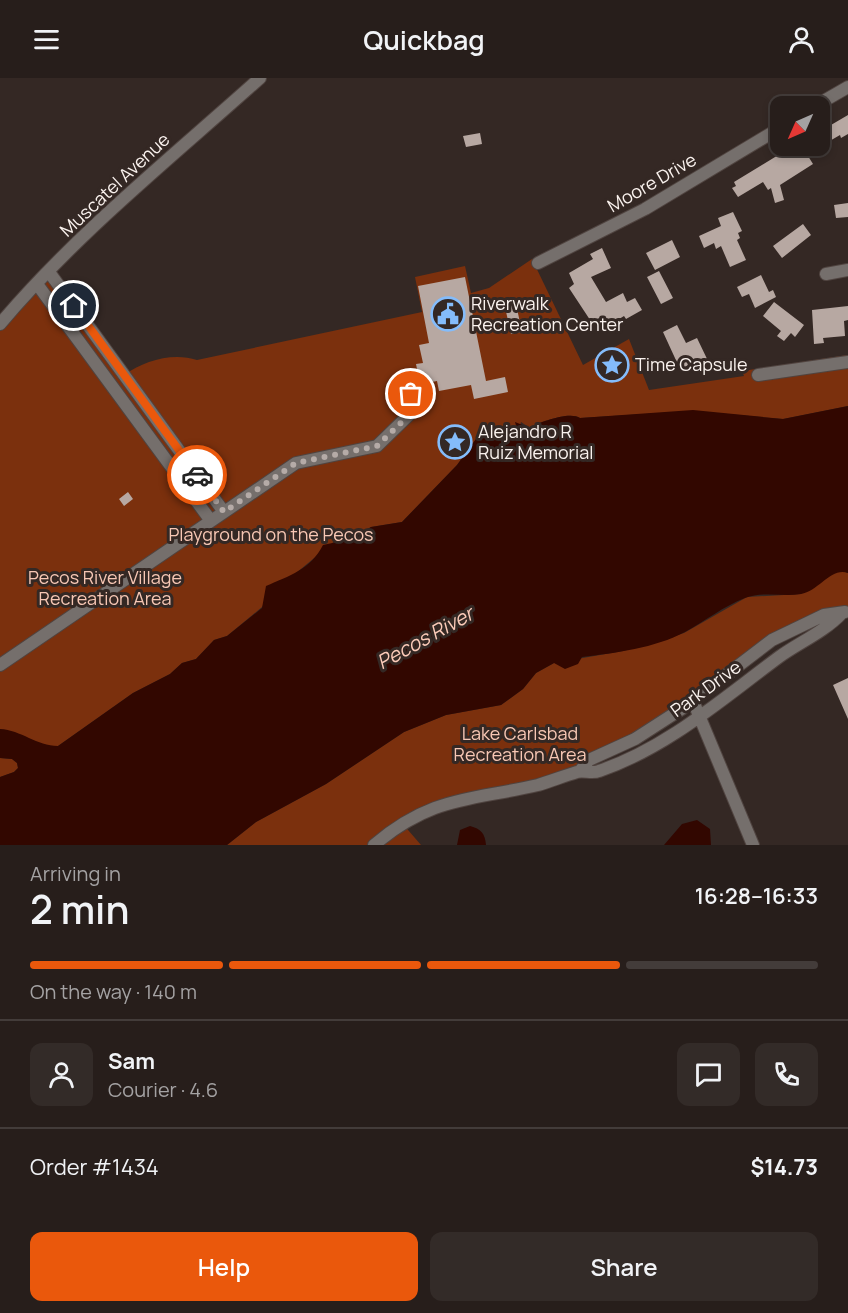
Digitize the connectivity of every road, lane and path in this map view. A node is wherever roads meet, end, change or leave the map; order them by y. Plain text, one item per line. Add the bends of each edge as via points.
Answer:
1 (260, 78) edge
2 (848, 87) edge
3 (830, 98) edge
4 (770, 134) edge
5 (538, 263) dead end
6 (848, 270) edge
7 (48, 272) junction
8 (826, 274) dead end
9 (37, 284) junction
10 (0, 324) edge
11 (848, 362) edge
12 (758, 375) dead end
13 (128, 381) junction
14 (114, 389) junction
15 (410, 390) dead end
16 (224, 512) junction
17 (211, 521) junction
18 (845, 612) edge
19 (0, 665) edge
20 (693, 701) junction
21 (700, 717) junction
22 (580, 771) junction
23 (374, 845) edge
24 (753, 845) edge

1 - 7 street, Muscatel Avenue
2 - 3 street
4 - 5 street, Moore Drive via 645,209
6 - 8 street
7 - 9 street, Muscatel Avenue
7 - 13 street
9 - 10 street, Muscatel Avenue
9 - 14 street
11 - 12 street
13 - 14 street
13 - 16 street
14 - 17 street
15 - 16 street via 413,411 377,446 296,463
16 - 17 street
17 - 19 street
18 - 20 street, Park Drive via 824,615 772,640
18 - 21 street, Park Drive
20 - 21 street
20 - 22 street, Park Drive via 634,738 589,760
21 - 22 street, Park Drive via 623,761 596,772
21 - 24 street
22 - 23 street, Park Drive via 537,785 435,807 402,823

